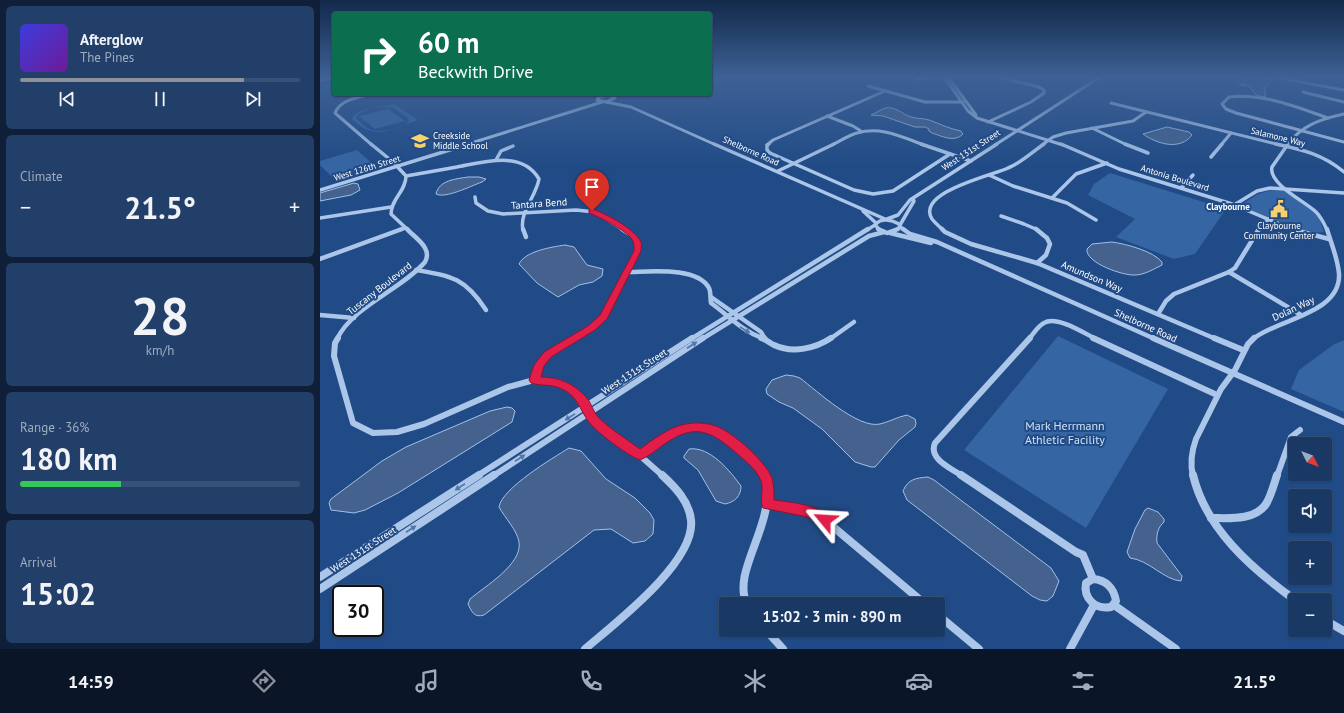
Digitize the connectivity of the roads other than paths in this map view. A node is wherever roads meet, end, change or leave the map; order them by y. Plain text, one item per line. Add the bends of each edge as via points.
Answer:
1 (338, 107) edge
2 (577, 107) edge
3 (587, 107) edge
4 (631, 107) edge
5 (847, 107) edge
6 (965, 107) edge
7 (970, 107) edge
8 (1021, 107) edge
9 (1053, 107) edge
10 (1128, 107) edge
11 (1225, 107) edge
12 (1296, 107) edge
13 (1146, 112) junction
14 (1344, 113) edge
15 (827, 116) junction
16 (1326, 117) junction
17 (989, 121) junction
18 (1304, 123) dead end
19 (1092, 128) junction
20 (1298, 128) junction
21 (1018, 130) junction
22 (861, 131) junction
23 (1231, 133) junction
24 (1049, 139) junction
25 (1344, 142) edge
26 (513, 146) dead end
27 (1286, 146) junction
28 (1148, 152) dead end
29 (950, 154) junction
30 (1210, 157) dead end
31 (496, 160) junction
32 (970, 161) junction
33 (795, 163) junction
34 (1107, 163) junction
35 (396, 165) junction
36 (778, 171) junction
37 (1344, 172) edge
38 (989, 175) junction
39 (1193, 175) dead end
40 (406, 176) junction
41 (320, 188) edge
42 (1182, 188) junction
43 (1285, 188) junction
44 (1344, 193) edge
45 (475, 197) dead end
46 (1052, 198) junction
47 (913, 199) junction
48 (1235, 204) junction
49 (391, 207) junction
50 (863, 210) junction
51 (524, 214) junction
52 (1001, 216) dead end
53 (320, 218) edge
54 (886, 219) junction
55 (1269, 219) junction
56 (1096, 220) dead end
57 (876, 224) junction
58 (900, 226) junction
59 (405, 228) junction
60 (885, 232) junction
61 (526, 237) dead end
62 (1329, 237) junction
63 (940, 244) junction
64 (320, 259) edge
65 (1037, 263) junction
66 (416, 270) junction
67 (627, 272) junction
68 (1229, 272) junction
69 (486, 310) dead end
70 (1158, 314) junction
71 (1301, 315) junction
72 (320, 316) edge
73 (732, 316) junction
74 (354, 318) junction
75 (854, 322) dead end
76 (765, 339) junction
77 (1243, 350) junction
78 (1232, 373) junction
79 (534, 380) junction
80 (1217, 396) junction
81 (587, 410) junction
82 (1344, 422) edge
83 (1300, 430) dead end
84 (640, 455) junction
85 (768, 504) junction
86 (1210, 518) junction
87 (320, 577) edge
88 (1093, 579) junction
89 (320, 589) edge
90 (1288, 595) edge
91 (744, 597) edge
92 (917, 597) edge
93 (1094, 605) junction
94 (1114, 605) junction
95 (945, 621) edge
96 (1332, 624) edge
97 (1344, 631) edge
98 (772, 637) edge
99 (585, 649) edge
100 (783, 649) edge
101 (979, 649) edge
102 (1070, 649) edge
103 (1176, 649) edge

1 - 35 street via 335,113
2 - 35 street, West 126th Street
3 - 35 street, West 126th Street
4 - 36 street, Shelborne Road
5 - 15 street
6 - 17 street via 970,114
7 - 17 street via 975,114
8 - 17 street
9 - 21 street, West 131st Street
10 - 13 street, Salamone Way
11 - 20 street
12 - 16 street
13 - 19 street via 1133,121
13 - 23 street, Salamone Way
14 - 16 street, Dolan Way
15 - 22 street
15 - 33 street via 767,145 770,153
16 - 18 street, Dolan Way
16 - 20 street, Dolan Way
17 - 21 street, Antonia Boulevard
19 - 24 street
19 - 28 street
20 - 25 street
20 - 27 street, Dolan Way
21 - 24 street, Antonia Boulevard
21 - 32 street, West 131st Street
22 - 29 street via 887,132
22 - 33 street
23 - 27 street, Salamone Way
23 - 30 street
24 - 34 street, Antonia Boulevard
24 - 38 street via 1014,165
26 - 31 street via 500,151
27 - 37 street, Salamone Way via 1326,158
27 - 43 street, Dolan Way via 1271,170 1275,180
29 - 32 street
29 - 33 street via 893,191 878,195 860,193
31 - 40 street
31 - 51 street via 517,161 534,172 538,178 538,185
32 - 47 street, West 131st Street
33 - 36 street
34 - 42 street, Antonia Boulevard
34 - 46 street via 1076,174
35 - 40 street
35 - 41 street, West 126th Street
36 - 50 street, Shelborne Road
38 - 46 street via 1013,186
38 - 65 street, Amundson Way via 953,188 938,197 930,209 934,222 945,232 971,244
39 - 42 street
40 - 49 street via 405,186
42 - 48 street, Antonia Boulevard
43 - 44 street
43 - 48 street via 1257,191
43 - 62 street, Dolan Way via 1318,214
45 - 51 street, Tantara Bend via 476,203 491,212
46 - 56 street
47 - 54 street, West 131st Street via 897,216
47 - 58 street
48 - 55 street, Antonia Boulevard
49 - 53 street
49 - 59 street, Tuscany Boulevard via 391,214
50 - 54 street, Shelborne Road
50 - 57 street, Shelborne Road
51 - 61 street via 522,228
51 - 67 street, Tantara Bend via 581,210 601,215 631,234 637,241 637,251
52 - 65 street via 1029,225 1046,237 1048,251
54 - 57 street, West 131st Street
54 - 58 street, Shelborne Road via 894,220
55 - 62 street, Antonia Boulevard via 1304,233
55 - 68 street via 1262,224 1238,266
57 - 60 street, Shelborne Road via 878,229
57 - 73 street, West 131st Street
58 - 60 street, West 131st Street via 897,231
58 - 63 street, Shelborne Road via 910,234
59 - 64 street
59 - 66 street, Tuscany Boulevard via 428,251 427,259
60 - 63 street, Shelborne Road
60 - 73 street, West 131st Street via 869,236
62 - 71 street, Dolan Way via 1339,271 1337,288 1321,306
63 - 78 street, Shelborne Road
65 - 70 street, Amundson Way
66 - 69 street via 446,276 463,283 472,290
66 - 74 street, Tuscany Boulevard
67 - 73 street via 692,275 700,278 709,288 711,303
67 - 79 street, Tantara Bend via 601,321 547,355 539,365
68 - 70 street via 1174,294
68 - 71 street
70 - 77 street, Amundson Way
71 - 77 street, Dolan Way via 1257,335
72 - 74 street
73 -> 76 street via 753,335
73 - 76 street via 761,332
73 - 81 street, West 131st Street
74 - 79 street, Tuscany Boulevard via 340,333 334,352 351,419 357,426 368,431 392,433 413,428 502,388
75 - 76 street via 825,342 806,349 782,348
77 - 78 street, Dolan Way
78 - 80 street, Dolan Way
78 - 82 street, Shelborne Road
79 - 81 street, Tuscany Boulevard via 552,380 563,384 584,402
80 - 86 street, Dolan Way via 1193,446 1193,478
80 - 88 street via 1060,322 1050,320 1043,323 935,443 933,448 936,458 1083,555
81 - 84 street, Tuscany Boulevard via 603,429
81 -> 87 street, West 131st Street
89 -> 81 street, West 131st Street
83 - 86 street via 1291,437 1266,504 1261,511 1251,515
84 - 85 street via 669,435 686,428 714,430 756,462 766,480
84 - 99 street, Tuscany Boulevard via 673,485 684,499 691,521 687,543 681,556 658,583
85 - 91 street via 744,579
85 - 92 street via 809,511 825,520
86 - 90 street, Dolan Way via 1241,555
88 - 93 street via 1086,583 1085,591
88 - 94 street via 1103,580 1111,587 1116,596
93 - 94 street via 1103,608
93 - 102 street
94 - 103 street
95 - 101 street
96 - 97 street
98 - 100 street

